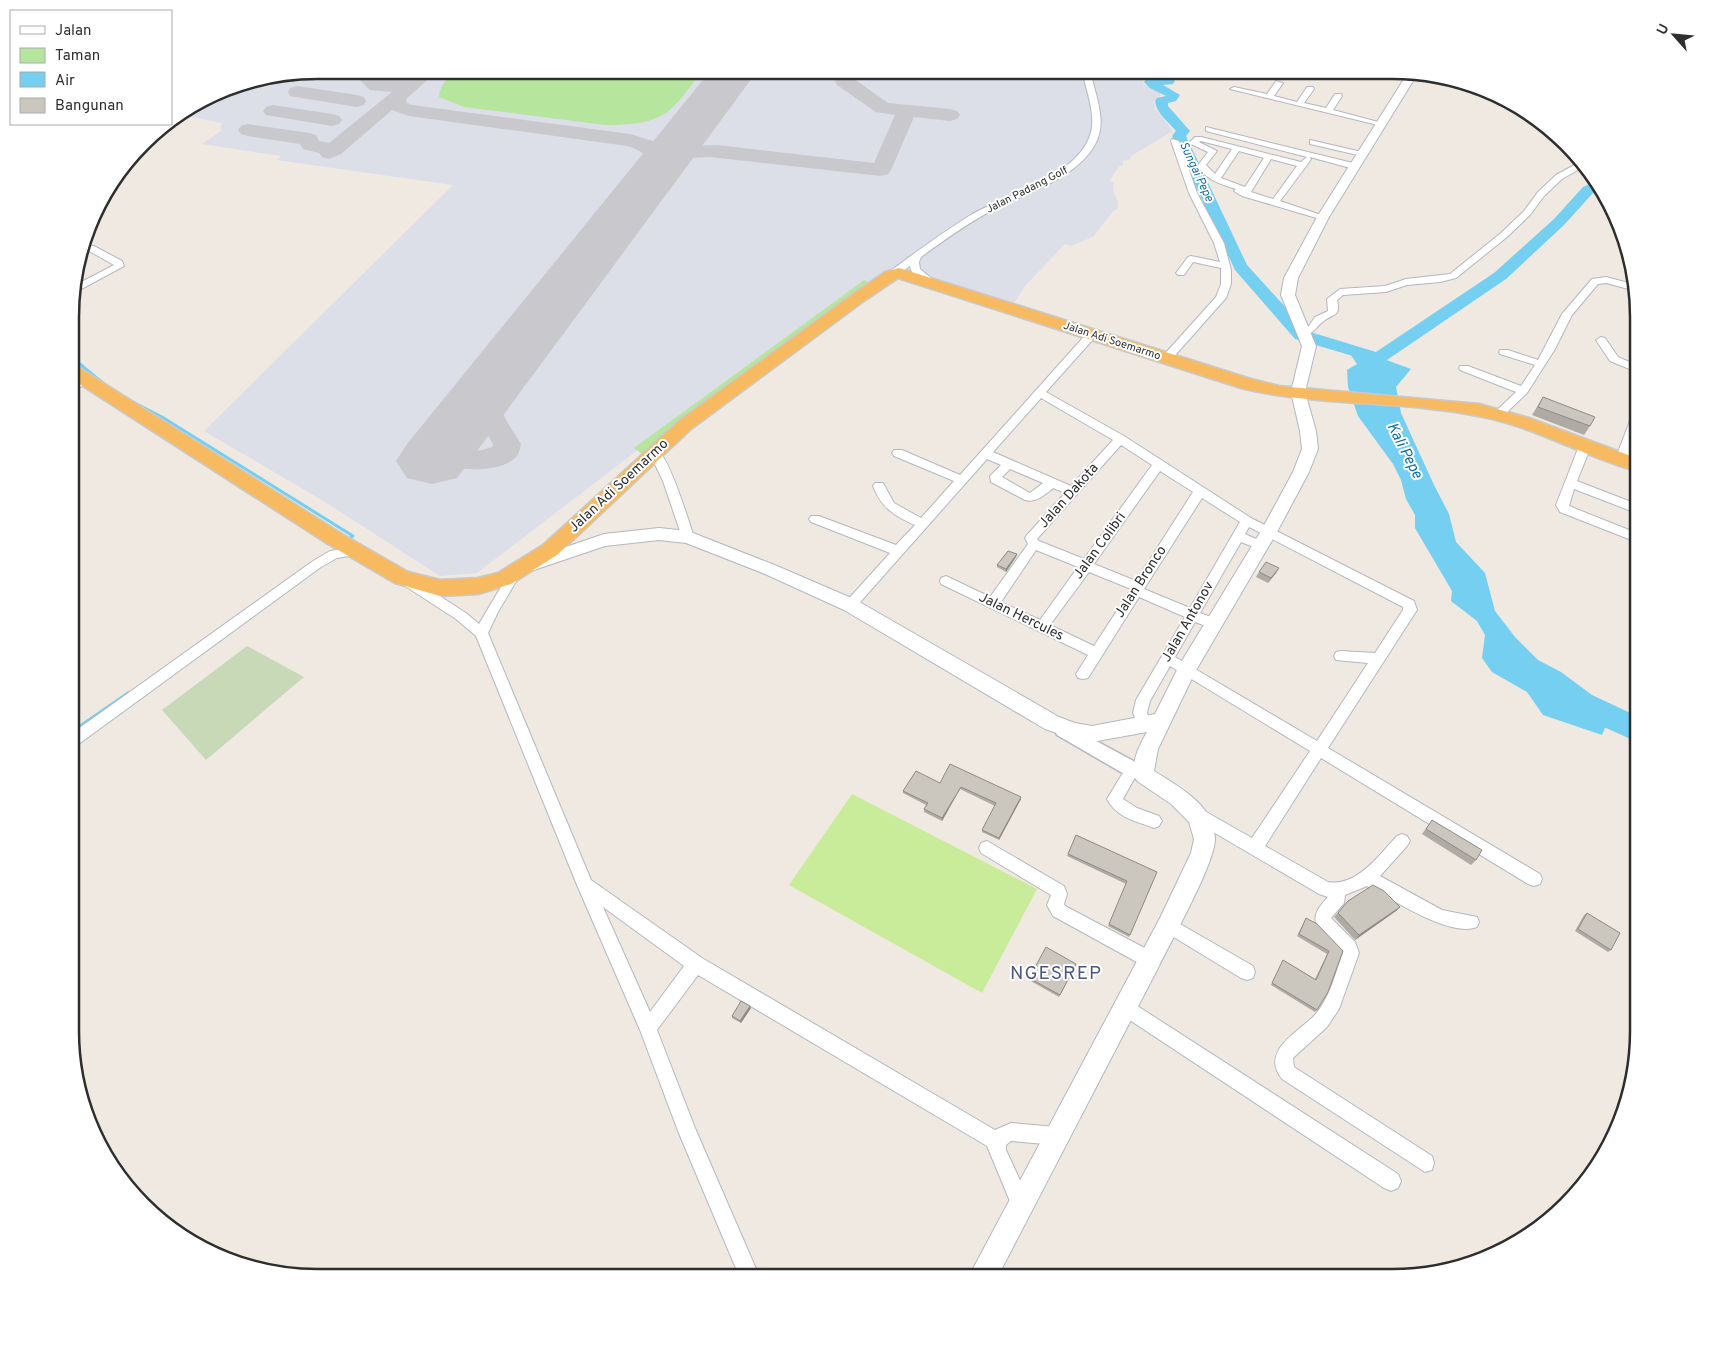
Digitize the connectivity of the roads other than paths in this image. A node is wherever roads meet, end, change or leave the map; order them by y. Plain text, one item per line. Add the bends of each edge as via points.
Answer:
1 (1088, 79) edge
2 (1409, 79) edge
3 (1279, 83) dead end
4 (1240, 88) dead end
5 (1310, 89) dead end
6 (1338, 96) dead end
7 (1269, 97) junction
8 (1299, 104) junction
9 (1328, 111) junction
10 (1382, 124) junction
11 (1209, 129) dead end
12 (1175, 141) dead end
13 (1313, 142) dead end
14 (1237, 148) junction
15 (1362, 154) junction
16 (1311, 155) junction
17 (1269, 156) junction
18 (1303, 165) junction
19 (1354, 166) junction
20 (1577, 167) edge
21 (1216, 179) junction
22 (1198, 180) junction
23 (1246, 192) junction
24 (1274, 203) junction
25 (1323, 218) junction
26 (89, 248) edge
27 (918, 254) junction
28 (1225, 266) junction
29 (900, 271) junction
30 (1182, 273) dead end
31 (929, 281) junction
32 (1628, 286) edge
33 (81, 287) edge
34 (870, 290) junction
35 (1092, 334) junction
36 (1306, 337) junction
37 (1601, 340) dead end
38 (1504, 352) dead end
39 (1166, 359) junction
40 (1541, 364) junction
41 (1630, 367) edge
42 (1464, 368) dead end
43 (79, 381) edge
44 (1523, 391) junction
45 (1039, 392) junction
46 (1298, 392) junction
47 (1498, 415) junction
48 (1630, 436) edge
49 (1120, 439) junction
50 (1585, 446) junction
51 (655, 452) junction
52 (898, 453) dead end
53 (984, 453) junction
54 (1621, 460) junction
55 (1630, 463) edge
56 (1009, 464) junction
57 (1159, 464) junction
58 (961, 480) junction
59 (1051, 483) junction
60 (1571, 483) junction
61 (879, 486) dead end
62 (1200, 491) junction
63 (1072, 492) junction
64 (1630, 506) edge
65 (814, 519) dead end
66 (1247, 521) junction
67 (922, 523) junction
68 (1630, 535) edge
69 (1238, 536) junction
70 (688, 537) junction
71 (1265, 539) junction
72 (1034, 544) junction
73 (345, 545) junction
74 (720, 549) joint
75 (898, 551) junction
76 (739, 557) joint
77 (1086, 566) junction
78 (520, 570) junction
79 (402, 578) junction
80 (946, 580) dead end
81 (1137, 589) junction
82 (993, 603) junction
83 (850, 605) junction
84 (1192, 615) junction
85 (1214, 624) junction
86 (1042, 627) junction
87 (481, 633) junction
88 (1096, 653) junction
89 (1341, 656) dead end
90 (1377, 658) junction
91 (1167, 659) junction
92 (1187, 669) junction
93 (1083, 674) dead end
94 (1052, 723) junction
95 (1153, 723) junction
96 (79, 736) edge
97 (1318, 749) junction
98 (1138, 772) junction
99 (1196, 814) junction
100 (1154, 821) dead end
101 (1402, 841) dead end
102 (1255, 847) junction
103 (987, 848) dead end
104 (1368, 878) junction
105 (1534, 879) dead end
106 (585, 885) junction
107 (1336, 891) junction
108 (1472, 922) dead end
109 (1168, 925) junction
110 (1150, 960) junction
111 (696, 964) junction
112 (1247, 972) dead end
113 (1125, 1006) junction
114 (648, 1028) junction
115 (1057, 1136) junction
116 (996, 1141) junction
117 (1425, 1163) dead end
118 (1391, 1181) dead end
119 (1021, 1204) junction
120 (746, 1269) edge
121 (987, 1269) edge

1 - 27 street, Jalan Padang Golf via 1097,120 1093,139 1078,161 1058,175 974,217
2 - 10 main road
3 - 7 street
4 - 7 street
5 - 8 street
6 - 9 street
7 - 8 street
8 - 9 street
9 - 10 street
10 - 15 main road
11 - 16 street
12 - 22 street
13 - 15 street
14 - 17 street
14 - 21 street
14 - 21 street via 1198,139 1193,143 1213,151 1202,165
15 - 19 main road
16 - 18 street
16 - 19 street
17 - 18 street
17 - 23 street
18 - 24 street
19 - 25 main road
20 - 36 street via 1559,177 1527,214 1453,276 1406,282 1386,289 1340,292 1332,300 1332,313 1320,319
21 - 23 street
22 - 23 street
22 - 28 street via 1199,205 1220,243
23 - 24 street
24 - 25 street
25 - 36 main road via 1288,289
26 - 33 street via 119,266
27 - 29 street, Jalan Padang Golf
27 - 31 street via 914,270
28 - 30 street via 1191,259
28 - 39 street via 1225,288 1221,298
29 - 31 highway, Jalan Adi Soemarmo
29 - 34 highway, Jalan Adi Soemarmo
31 - 34 highway, Jalan Adi Soemarmo via 892,281
31 - 35 highway, Jalan Adi Soemarmo
32 - 40 street via 1606,280 1595,281 1567,314
34 - 51 highway, Jalan Adi Soemarmo via 686,425
35 - 39 highway, Jalan Adi Soemarmo
35 - 45 street
36 - 46 main road
37 - 41 street via 1617,362
38 - 40 street
39 - 46 highway, Jalan Adi Soemarmo via 1262,388
40 - 44 street
42 - 44 street
43 - 73 highway, Jalan Adi Soemarmo
44 - 47 street
45 - 49 street
45 - 53 street
46 - 47 highway, Jalan Adi Soemarmo via 1440,405
46 - 71 main road via 1310,449
47 - 50 highway
48 - 54 street
49 - 57 street
49 - 63 street, Jalan Dakota
50 - 54 highway
50 - 60 street
51 - 70 street via 670,481
51 - 78 highway, Jalan Adi Soemarmo via 550,550
52 - 58 street
53 - 56 street
53 - 58 street
54 - 55 highway
56 - 59 street
56 - 59 street via 995,479 1025,496 1035,496
57 - 62 street
57 - 77 street, Jalan Colibri
58 - 67 street
59 - 63 street
60 - 64 street
60 - 68 street via 1562,505 1564,509
61 - 67 street via 887,504 900,514
62 - 66 street
62 - 81 street, Jalan Bronco
63 - 72 street, Jalan Dakota via 1032,538
65 - 75 street
66 - 69 street, Jalan Antonov
66 - 71 street
67 - 75 street
69 - 71 street
69 - 84 street, Jalan Antonov
70 - 74 main road
70 - 78 main road via 659,534 604,540
71 - 85 main road
71 - 90 street via 1409,604 1410,610
72 - 77 street
72 - 82 street, Jalan Dakota
73 - 79 highway, Jalan Adi Soemarmo
73 - 96 street
74 - 76 main road
75 - 83 street
76 - 83 main road
77 - 81 street
77 - 86 street, Jalan Colibri
78 - 79 highway, Jalan Adi Soemarmo via 492,583 461,588 440,588
78 - 87 street via 492,610
79 - 87 street via 457,613
80 - 82 street, Jalan Hercules
81 - 84 street
81 - 88 street, Jalan Bronco
82 - 86 street, Jalan Hercules
83 - 94 main road
84 - 85 street
84 - 91 street, Jalan Antonov
85 - 92 main road
86 - 88 street, Jalan Hercules
87 - 106 street
88 - 93 street, Jalan Bronco
89 - 90 street
90 - 97 street
91 - 92 street
91 - 95 street, Jalan Antonov via 1140,707 1140,713
92 - 95 main road
92 - 97 street
94 - 95 main road via 1092,734
94 - 98 street
95 - 98 main road via 1145,759
97 - 102 street
97 - 105 street
98 - 99 main road via 1182,800
98 - 100 street via 1115,799 1123,808
99 - 102 street
99 - 109 main road via 1203,826 1206,842
101 - 104 street
102 - 107 street via 1324,889
103 - 110 street via 1058,891 1055,905 1059,911
104 - 107 street
104 - 108 street via 1440,917
106 - 111 street
106 - 114 street
107 - 117 street via 1338,898 1324,913 1323,921 1351,953 1333,1003 1321,1021 1288,1049 1284,1066 1288,1073
109 - 110 main road
109 - 112 street
110 - 113 main road
111 - 114 street
111 - 116 street
113 - 115 main road
113 - 118 street
114 - 120 street via 687,1131
115 - 116 street via 1011,1132
115 - 119 main road
116 - 119 street via 997,1152
119 - 121 main road

